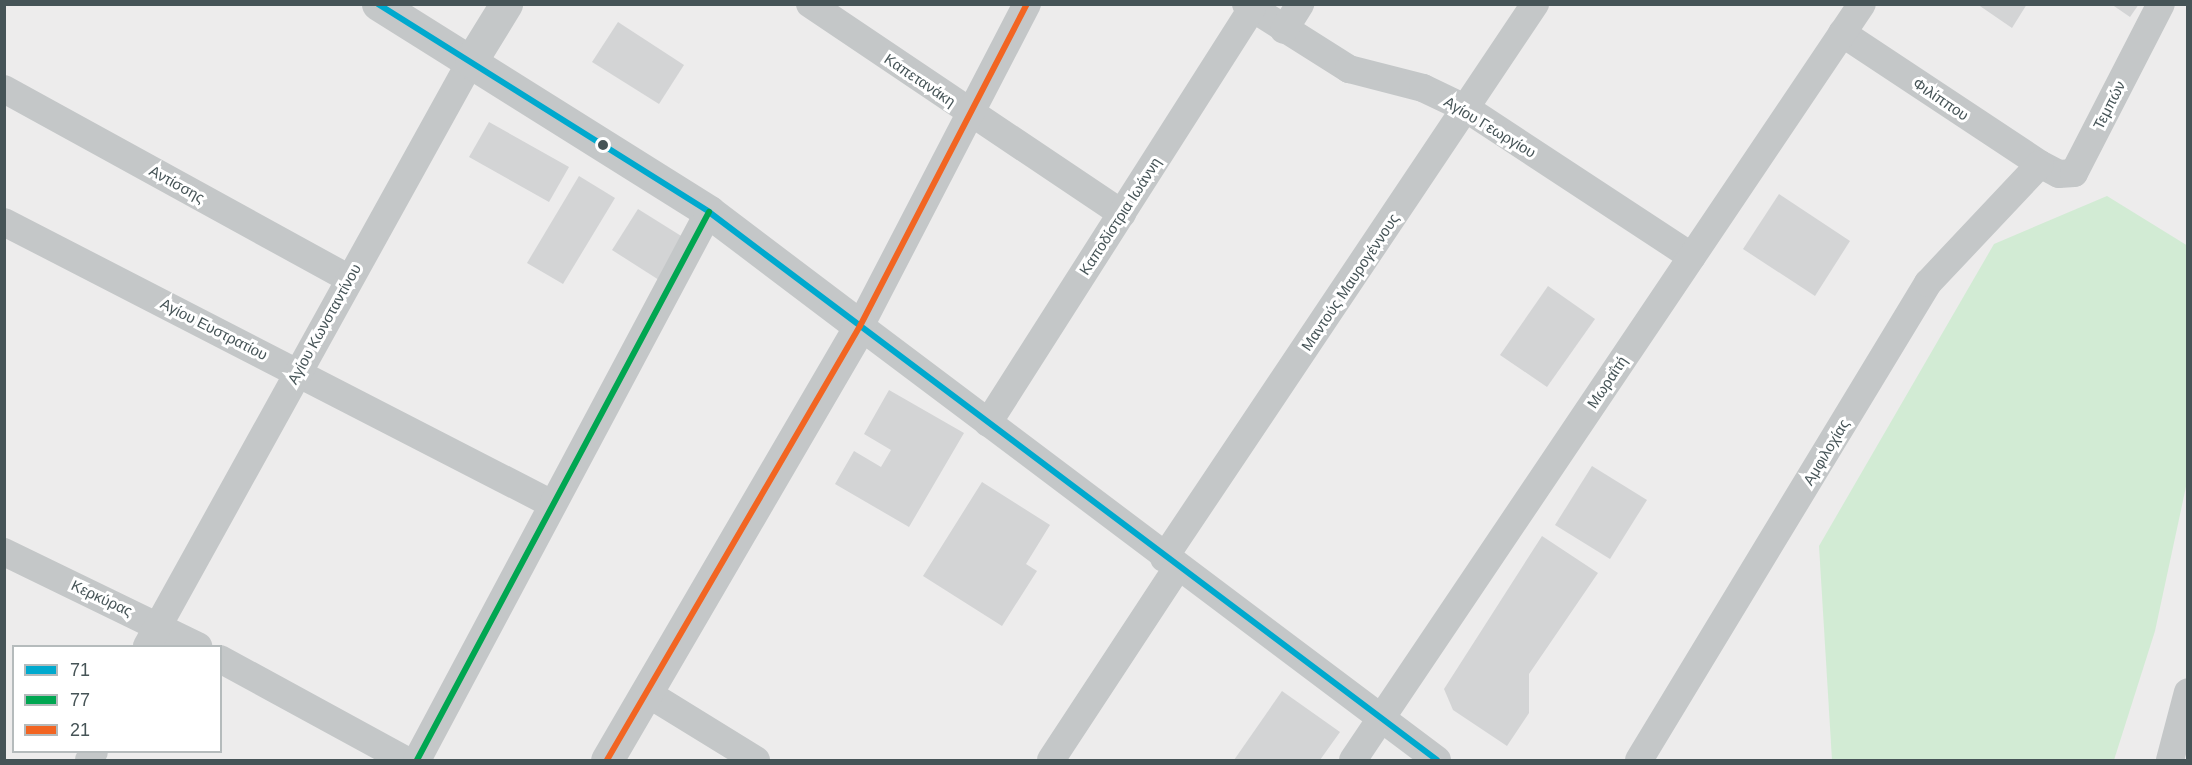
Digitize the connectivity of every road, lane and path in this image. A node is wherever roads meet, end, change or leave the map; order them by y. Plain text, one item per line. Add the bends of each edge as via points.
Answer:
1 (378, 4) edge
2 (506, 4) edge
3 (810, 4) edge
4 (1027, 4) edge
5 (1300, 4) edge
6 (1535, 4) edge
7 (1862, 4) edge
8 (2161, 4) edge
9 (1249, 7) edge
10 (1284, 30) junction
11 (1842, 33) junction
12 (471, 61) junction
13 (4, 89) edge
14 (1467, 109) junction
15 (972, 116) junction
16 (2040, 164) junction
17 (709, 212) junction
18 (1122, 214) junction
19 (4, 222) edge
20 (1692, 257) junction
21 (349, 279) junction
22 (860, 326) junction
23 (297, 371) junction
24 (988, 423) junction
25 (550, 503) junction
26 (4, 552) edge
27 (1171, 563) junction
28 (153, 635) edge
29 (194, 645) edge
30 (222, 660) edge
31 (2187, 692) edge
32 (647, 693) junction
33 (1381, 718) junction
34 (405, 760) edge
35 (417, 760) edge
36 (607, 760) edge
37 (756, 760) edge
38 (1052, 760) edge
39 (1353, 760) edge
40 (1437, 760) edge
41 (1639, 760) edge
42 (2170, 760) edge

1 - 12 street
2 - 12 street, Αγίου Κωνσταντίνου
3 - 15 street, Καπετανάκη
4 - 15 street
5 - 10 street
6 - 14 street, Μαντούς Μαυρογέννους
7 - 11 street, Μωραΐτή
8 - 16 street, Τεμπών via 2074,173 2059,174
9 - 10 street, Αγίου Γεωργίου
9 - 18 street, Καποδίστρια Ιωάννη
10 - 14 street, Αγίου Γεωργίου via 1349,69 1423,88
11 - 16 street, Φιλίππου
11 - 20 street, Μωραΐτή
12 - 17 street
12 - 21 street, Αγίου Κωνσταντίνου
13 - 21 street, Αντίσσης
14 - 20 street, Αγίου Γεωργίου
14 - 27 street, Μαντούς Μαυρογέννους
15 - 18 street, Καπετανάκη
15 - 22 street
16 - 41 street, Αμφιλοχίας via 1928,282
17 - 22 street
17 - 25 street
18 - 24 street, Καποδίστρια Ιωάννη
19 - 23 street, Αγίου Ευστρατίου
20 - 33 street, Μωραΐτή
21 - 23 street, Αγίου Κωνσταντίνου
22 - 24 street
22 - 32 street
23 - 25 street, Αγίου Ευστρατίου
23 - 28 street, Αγίου Κωνσταντίνου
24 - 27 street
25 - 35 street
26 - 28 street, Κερκύρας
27 - 33 street
27 - 38 street, Μαντούς Μαυρογέννους
28 - 29 street, Κερκύρας
30 - 34 street
31 - 42 street
32 - 36 street
32 - 37 street
33 - 39 street, Μωραΐτή
33 - 40 street

